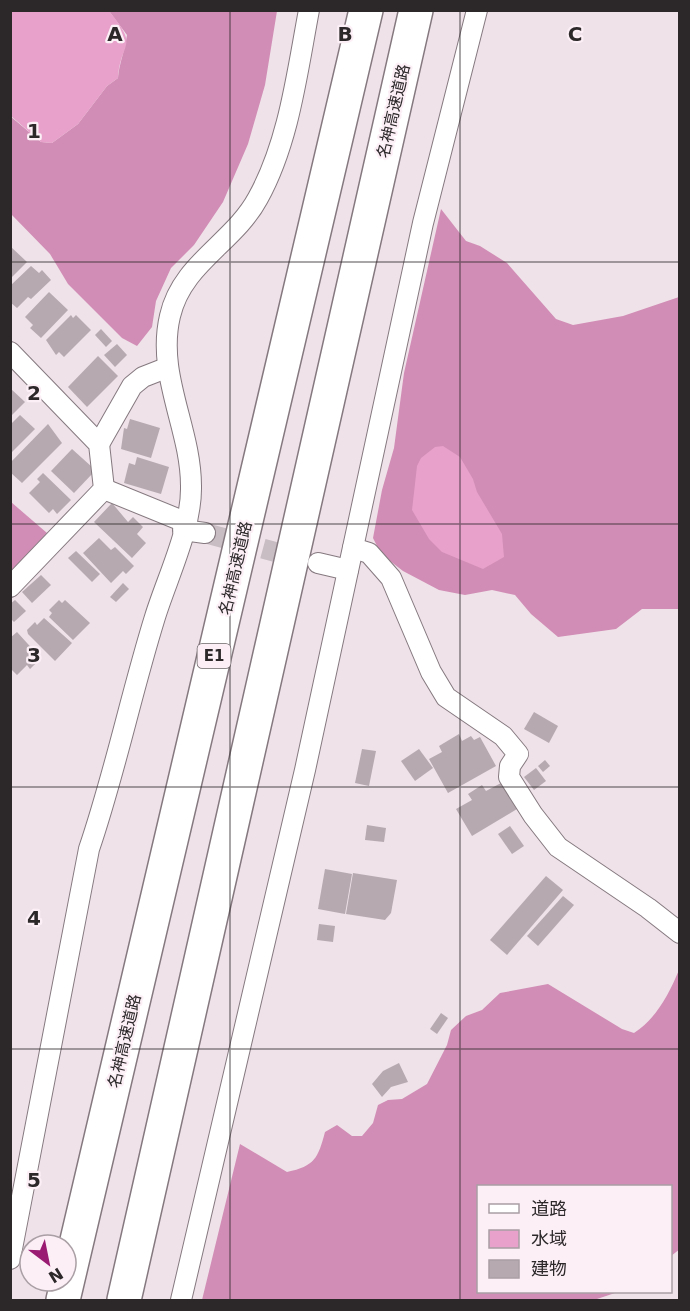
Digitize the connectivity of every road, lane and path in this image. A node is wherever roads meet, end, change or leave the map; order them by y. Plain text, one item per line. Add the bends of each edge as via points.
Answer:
1 (309, 10) edge
2 (366, 10) edge
3 (416, 10) edge
4 (477, 10) edge
5 (10, 352) edge
6 (166, 368) junction
7 (99, 444) junction
8 (104, 489) junction
9 (184, 526) junction
10 (206, 533) tunnel mouth
11 (353, 548) junction
12 (318, 563) tunnel mouth
13 (348, 570) junction
14 (10, 587) edge
15 (680, 933) edge
16 (10, 1259) edge
17 (63, 1300) edge
18 (124, 1300) edge
19 (181, 1300) edge

1 - 6 street via 278,157 258,200 241,224 181,285 170,316
2 - 17 highway, 名神高速道路 / E1
3 - 18 highway, 名神高速道路
4 - 11 street via 423,223
5 - 7 street
6 - 7 street via 132,386
6 - 9 street via 185,442 191,487
7 - 8 street
8 - 9 street
8 - 14 street
9 - 10 street
9 - 16 street via 89,849
11 - 13 street
11 - 15 street via 369,554 391,578 446,697 503,736 518,754 510,766 509,777 558,847
12 - 13 street
13 - 19 street

